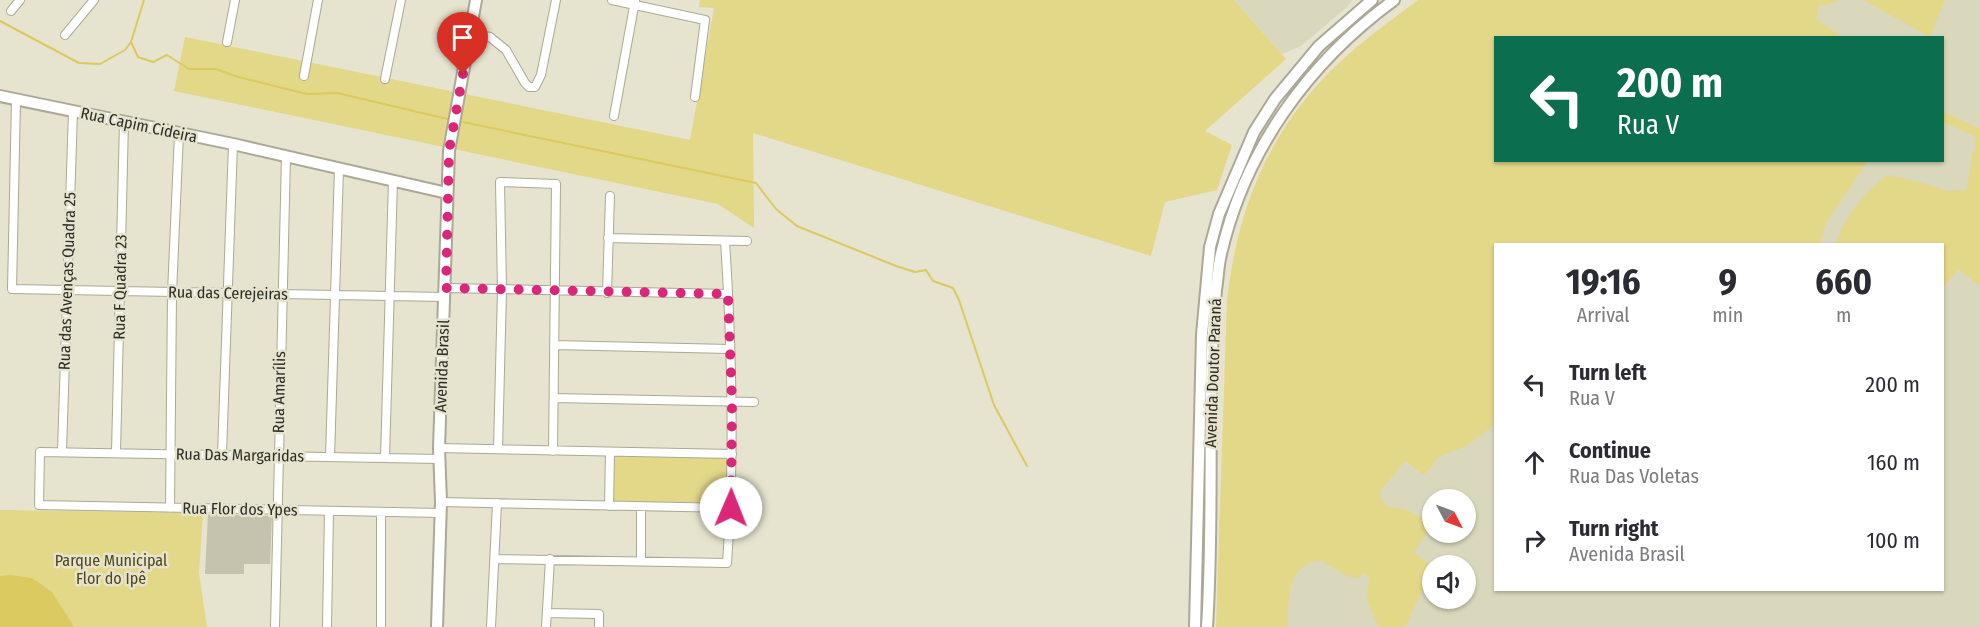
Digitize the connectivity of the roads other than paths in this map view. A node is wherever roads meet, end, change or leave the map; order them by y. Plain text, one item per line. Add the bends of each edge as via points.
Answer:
1 (20, 0) edge
2 (94, 0) edge
3 (235, 0) edge
4 (318, 0) edge
5 (401, 0) edge
6 (476, 0) edge
7 (556, 0) edge
8 (612, 0) edge
9 (1366, 0) edge
10 (1372, 0) edge
11 (1394, 0) edge
12 (635, 2) edge
13 (10, 11) dead end
14 (1353, 16) junction
15 (470, 33) junction
16 (65, 35) dead end
17 (227, 42) dead end
18 (304, 75) dead end
19 (386, 79) dead end
20 (0, 96) edge
21 (695, 97) dead end
22 (16, 100) junction
23 (73, 111) junction
24 (614, 116) dead end
25 (124, 122) junction
26 (179, 133) junction
27 (233, 144) junction
28 (286, 156) junction
29 (339, 168) junction
30 (393, 180) junction
31 (447, 193) junction
32 (610, 196) dead end
33 (608, 238) junction
34 (725, 241) junction
35 (747, 241) dead end
36 (502, 290) junction
37 (66, 291) junction
38 (120, 291) junction
39 (556, 292) junction
40 (172, 293) junction
41 (229, 293) junction
42 (445, 293) junction
43 (607, 293) junction
44 (281, 294) junction
45 (728, 294) junction
46 (337, 296) junction
47 (388, 297) junction
48 (554, 345) junction
49 (729, 349) junction
50 (554, 398) junction
51 (732, 402) junction
52 (753, 402) dead end
53 (498, 449) junction
54 (553, 450) junction
55 (62, 452) junction
56 (116, 452) junction
57 (610, 452) junction
58 (170, 453) junction
59 (222, 454) junction
60 (440, 454) junction
61 (732, 454) junction
62 (278, 456) junction
63 (330, 457) junction
64 (385, 458) junction
65 (497, 503) junction
66 (39, 506) joint
67 (609, 506) junction
68 (441, 507) junction
69 (641, 507) junction
70 (170, 508) junction
71 (731, 508) junction
72 (277, 510) junction
73 (329, 511) junction
74 (381, 512) junction
75 (495, 559) junction
76 (550, 559) junction
77 (640, 561) junction
78 (547, 613) junction
79 (275, 627) edge
80 (327, 627) edge
81 (381, 627) edge
82 (437, 627) edge
83 (492, 627) edge
84 (546, 627) edge
85 (599, 627) edge
86 (1195, 627) edge
87 (1207, 627) edge

1 - 13 street
2 - 16 street
3 - 17 street
4 - 18 street
5 - 19 street
6 - 15 main road, Avenida Brasil
7 - 15 street via 541,75 535,87 529,87 506,50 490,37
8 - 12 street
9 - 14 main road
10 - 14 main road, Avenida Doutor Paraná
11 - 87 main road, Avenida Doutor Paraná via 1328,57 1274,124 1255,160 1220,255 1211,342
12 - 21 street via 705,20
12 - 24 street
14 - 86 main road, Avenida Doutor Paraná via 1319,46 1289,81 1254,132 1219,214 1210,247 1202,335
15 - 31 main road, Avenida Brasil via 449,151
20 - 22 main road, Rua Capim Cideira
22 - 23 main road, Rua Capim Cideira
22 - 37 street, Rua das Cerejeiras via 12,289
23 - 25 main road, Rua Capim Cideira
23 - 37 street, Rua das Avenças Quadra 25
25 - 26 main road, Rua Capim Cideira
25 - 38 street, Rua F Quadra 23
26 - 27 main road, Rua Capim Cideira
26 - 40 street
27 - 28 main road, Rua Capim Cideira
27 - 41 street
28 - 29 main road, Rua Capim Cideira
28 - 44 street, Rua Amarílis
29 - 30 main road, Rua Capim Cideira
29 - 46 street
30 - 31 main road, Rua Capim Cideira
30 - 47 street
31 - 42 main road, Avenida Brasil
32 - 33 street
33 - 34 street
33 - 43 street
34 - 35 street
34 - 45 street
36 - 39 street, Rua das Cerejeiras
36 - 39 street via 500,182 556,184
36 - 42 street, Rua das Cerejeiras
36 - 53 street
37 - 38 street, Rua das Cerejeiras
37 - 55 street, Rua das Avenças Quadra 25
38 - 40 street, Rua das Cerejeiras
38 - 56 street, Rua F Quadra 23
39 - 43 street, Rua das Cerejeiras
39 - 48 street
40 - 41 street, Rua das Cerejeiras
40 - 58 street
41 - 44 street, Rua das Cerejeiras
41 - 59 street
42 - 47 street, Rua das Cerejeiras
42 - 60 main road, Avenida Brasil
43 - 45 street, Rua das Cerejeiras
44 - 46 street, Rua das Cerejeiras
44 - 62 street, Rua Amarílis
45 - 49 street
46 - 47 street, Rua das Cerejeiras
46 - 63 street
47 - 64 street
48 - 49 street
48 - 50 street
49 - 51 street
50 - 51 street
50 - 54 street
51 - 52 street
51 - 61 street
53 - 54 street, Rua Das Margaridas
53 - 60 street, Rua Das Margaridas
54 - 57 street, Rua Das Margaridas
55 - 56 street, Rua Das Margaridas
55 - 66 street, Rua Das Margaridas via 40,452
56 - 58 street, Rua Das Margaridas
57 - 61 street, Rua Das Margaridas
57 - 67 street
58 - 59 street, Rua Das Margaridas
58 - 70 street
59 - 62 street, Rua Das Margaridas
60 - 64 street, Rua Das Margaridas
60 - 68 main road, Avenida Brasil
61 - 71 street
62 - 63 street, Rua Das Margaridas
62 - 72 street, Rua Amarílis
63 - 64 street, Rua Das Margaridas
65 - 67 street, Rua Flor dos Ypes
65 - 68 street, Rua Flor dos Ypes
65 - 75 street
66 - 70 street, Rua Flor dos Ypes
67 - 69 street, Rua Flor dos Ypes
68 - 74 street, Rua Flor dos Ypes
68 - 82 main road, Avenida Brasil
69 - 71 street, Rua Flor dos Ypes
69 - 77 street
70 - 72 street, Rua Flor dos Ypes
71 - 77 street via 728,563
72 - 73 street, Rua Flor dos Ypes
72 - 79 street, Rua Amarílis
73 - 74 street, Rua Flor dos Ypes
73 - 80 street
74 - 81 street
75 - 76 street
75 - 83 street
76 - 77 street
76 - 78 street
78 - 84 street
78 - 85 street via 599,614

